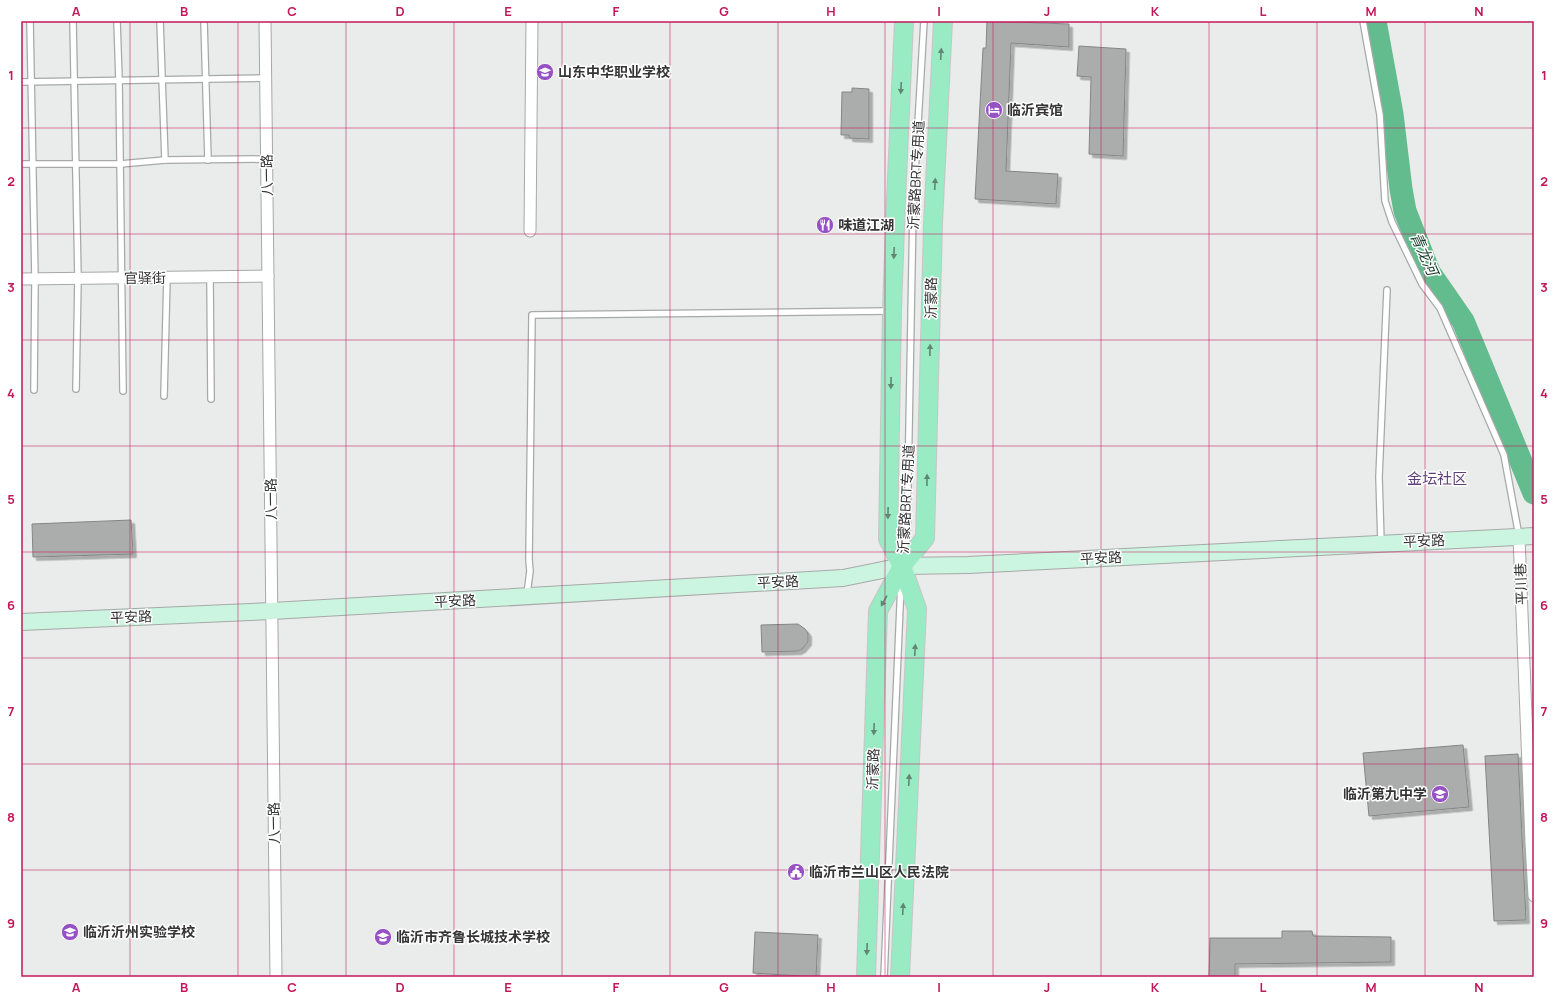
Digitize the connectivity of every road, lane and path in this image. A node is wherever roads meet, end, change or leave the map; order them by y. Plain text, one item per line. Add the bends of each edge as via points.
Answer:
1 (30, 21) edge
2 (73, 21) edge
3 (117, 21) edge
4 (160, 21) edge
5 (204, 21) edge
6 (265, 21) edge
7 (532, 21) edge
8 (904, 21) edge
9 (924, 21) edge
10 (943, 21) edge
11 (1363, 21) edge
12 (266, 78) junction
13 (206, 79) junction
14 (119, 80) junction
15 (162, 80) junction
16 (75, 81) junction
17 (21, 82) edge
18 (31, 82) junction
19 (267, 159) junction
20 (165, 160) junction
21 (208, 160) junction
22 (21, 164) edge
23 (33, 164) junction
24 (76, 164) junction
25 (120, 164) junction
26 (530, 231) dead end
27 (268, 276) junction
28 (167, 277) junction
29 (210, 277) junction
30 (122, 278) junction
31 (35, 279) junction
32 (78, 279) junction
33 (21, 280) edge
34 (1387, 290) dead end
35 (892, 310) junction
36 (76, 389) dead end
37 (34, 390) dead end
38 (122, 391) dead end
39 (164, 396) dead end
40 (211, 399) dead end
41 (1527, 536) edge
42 (1381, 544) junction
43 (902, 566) junction
44 (527, 597) junction
45 (272, 611) junction
46 (21, 622) edge
47 (1534, 896) edge
48 (276, 977) edge
49 (866, 977) edge
50 (884, 977) edge
51 (900, 977) edge

1 - 18 lane
2 - 16 lane
3 - 14 lane
4 - 15 lane
5 - 13 lane
6 - 12 street, 八一路
7 - 26 street
8 -> 35 main road
9 - 43 lane, 沂蒙路BRT专用道 via 913,209 907,539
43 -> 10 main road, 沂蒙路 via 925,538 933,223
11 - 41 lane via 1380,115 1385,201 1392,222 1422,284 1440,308 1504,455
12 - 13 lane
12 - 19 street, 八一路
13 - 15 lane
13 - 21 lane
14 - 15 lane
14 - 16 lane
14 - 25 lane
15 - 20 lane
16 - 18 lane
16 - 24 lane
17 - 18 lane
18 - 23 lane
19 - 21 lane
19 - 27 street, 八一路
20 - 21 lane
20 - 25 lane
22 - 23 lane
23 - 24 lane
23 - 31 lane
24 - 25 lane
24 - 32 lane
25 - 30 lane
27 - 29 street, 官驿街
27 - 45 street, 八一路
28 - 29 street, 官驿街
28 - 30 street, 官驿街
28 - 39 lane
29 - 40 lane
30 - 32 street, 官驿街
30 - 38 lane
31 - 32 street, 官驿街
31 - 33 street, 官驿街
31 - 37 lane
32 - 36 lane
34 - 42 lane via 1379,477
35 -> 43 main road via 888,539
35 - 44 lane via 532,315 530,571
41 - 42 main road, 平安路
41 - 47 street, 平川巷
42 - 43 main road, 平安路 via 968,565
43 - 44 main road, 平安路 via 844,578
43 -> 49 main road, 沂蒙路 via 878,611
43 - 50 lane, 沂蒙路BRT专用道
51 -> 43 main road via 917,609
44 - 45 main road, 平安路
45 - 46 main road, 平安路
45 - 48 street, 八一路

